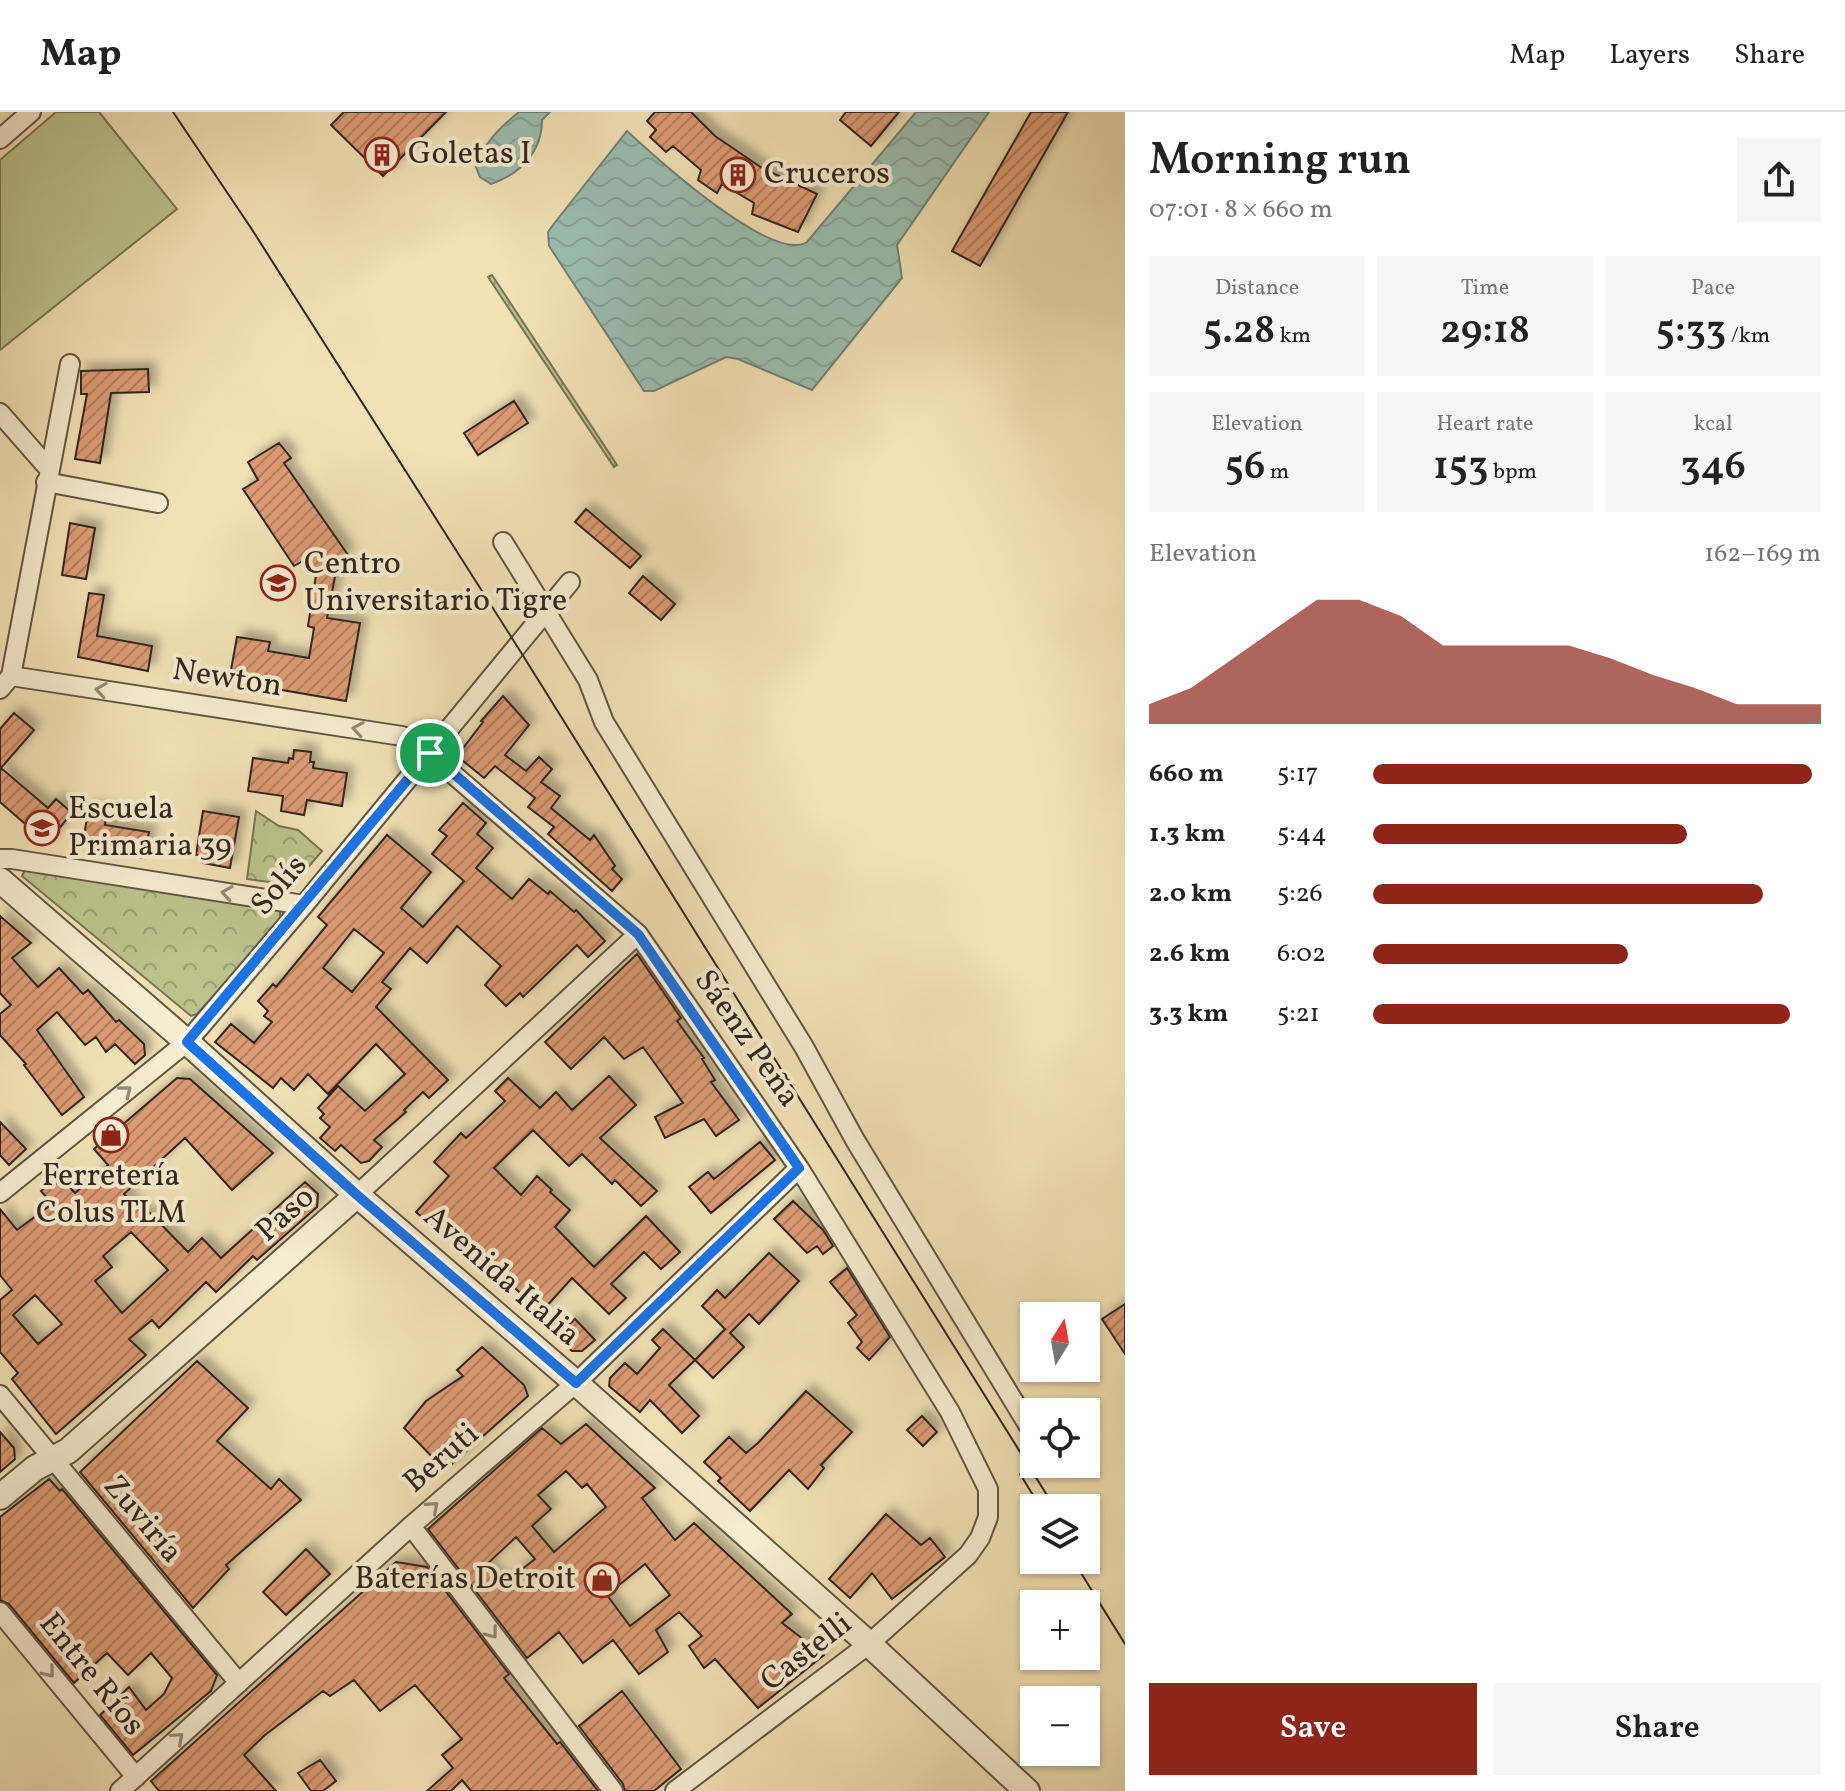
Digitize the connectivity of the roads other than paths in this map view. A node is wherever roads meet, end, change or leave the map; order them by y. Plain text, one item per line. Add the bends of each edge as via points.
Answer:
1 (31, 112) edge
2 (0, 139) edge
3 (70, 364) dead end
4 (0, 413) edge
5 (48, 475) junction
6 (158, 503) dead end
7 (503, 542) dead end
8 (570, 582) dead end
9 (545, 613) junction
10 (6, 683) edge
11 (430, 753) junction
12 (0, 859) edge
13 (0, 880) edge
14 (304, 905) junction
15 (638, 934) junction
16 (187, 1042) junction
17 (799, 1168) junction
18 (0, 1193) edge
19 (357, 1195) junction
20 (576, 1383) junction
21 (0, 1395) edge
22 (950, 1412) joint
23 (1020, 1412) edge
24 (53, 1459) junction
25 (0, 1497) edge
26 (411, 1526) junction
27 (0, 1612) edge
28 (869, 1644) junction
29 (239, 1683) junction
30 (136, 1777) junction
31 (120, 1791) edge
32 (613, 1791) edge
33 (675, 1791) edge
34 (1027, 1791) edge

1 - 2 street
3 - 5 street
4 - 5 street
5 - 6 street
5 - 10 street
7 - 9 street
8 - 9 street, Solís
9 - 11 street, Solís
9 - 23 street via 588,680 604,722
11 -> 10 street, Newton via 402,736
11 - 14 street, Solís
11 - 15 street, Sáenz Peña
14 -> 12 street
13 - 16 street, Avenida Italia
14 - 16 street, Solís
15 - 17 street, Sáenz Peña
15 - 19 street, Paso
18 -> 16 street, Solís
16 - 19 street, Avenida Italia
17 - 20 street, Beruti
17 - 22 street, Sáenz Peña
19 - 20 street, Avenida Italia
19 - 24 street, Paso
26 -> 20 street, Beruti
20 - 28 street, Avenida Italia
21 - 24 street, Zuviría
22 - 28 street, Castelli via 988,1489 988,1517 968,1555
24 - 25 street, Paso
24 - 29 street, Zuviría
26 - 29 street, Beruti
26 -> 32 street
27 -> 30 street, Entre Ríos
28 - 33 street, Castelli
28 - 34 street, Avenida Italia
30 -> 29 street, Beruti
30 - 31 street, Beruti

